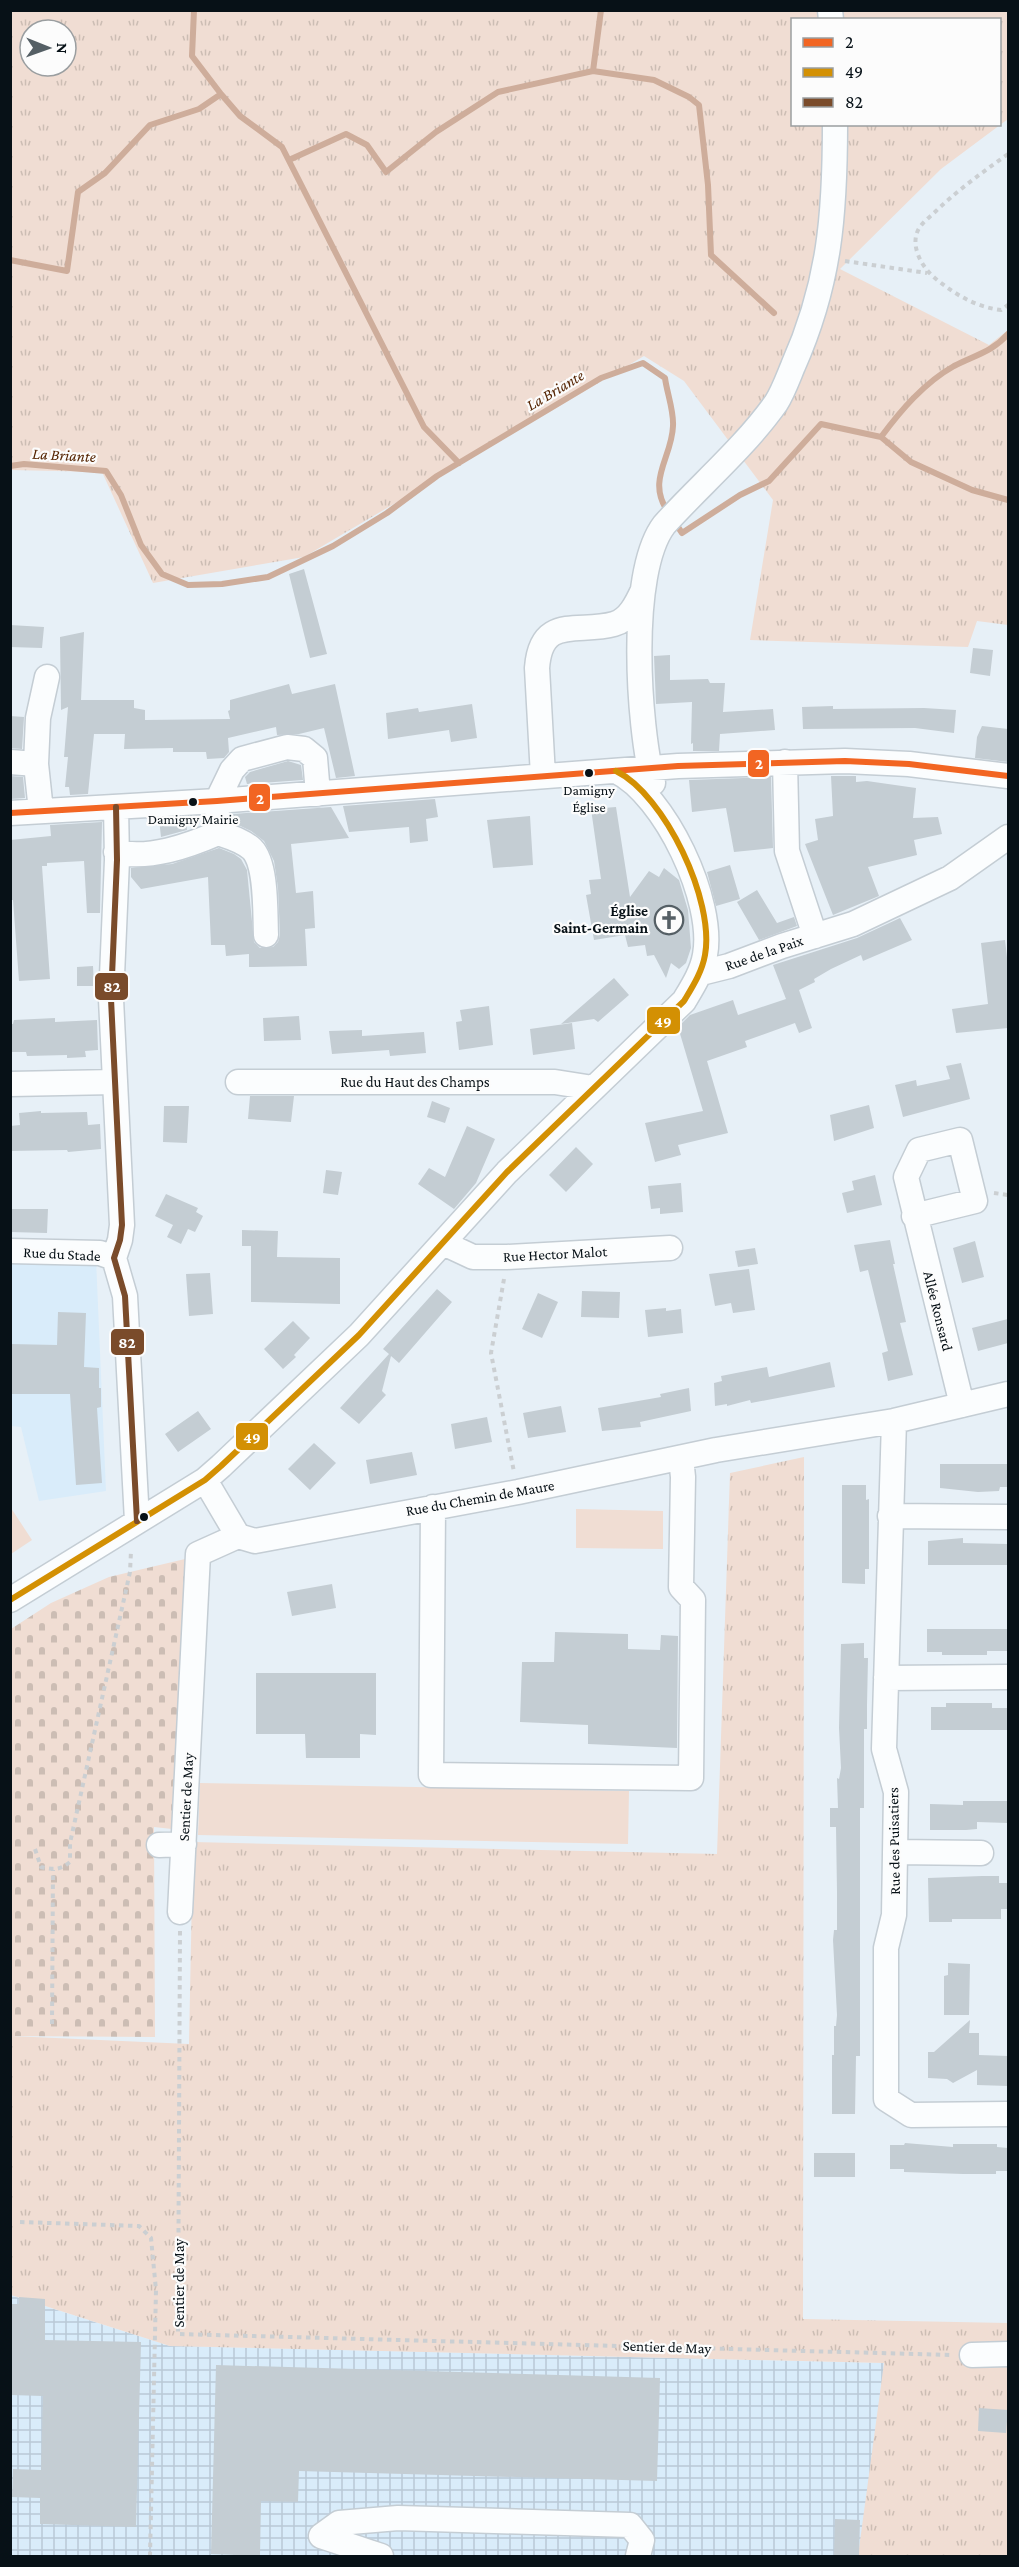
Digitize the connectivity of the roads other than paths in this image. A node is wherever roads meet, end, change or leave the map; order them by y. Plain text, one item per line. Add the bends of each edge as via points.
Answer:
1 (834, 126) edge
2 (644, 588) junction
3 (615, 624) junction
4 (640, 645) junction
5 (47, 677) dead end
6 (10, 762) edge
7 (785, 762) junction
8 (36, 764) junction
9 (650, 769) junction
10 (616, 771) junction
11 (543, 776) junction
12 (1008, 776) edge
13 (318, 794) junction
14 (217, 801) junction
15 (116, 807) junction
16 (658, 809) junction
17 (41, 811) junction
18 (10, 813) edge
19 (218, 833) junction
20 (1008, 837) edge
21 (116, 852) junction
22 (266, 935) dead end
23 (815, 936) junction
24 (701, 973) junction
25 (115, 1082) junction
26 (238, 1082) dead end
27 (10, 1084) edge
28 (593, 1088) junction
29 (914, 1216) dead end
30 (443, 1243) junction
31 (670, 1248) dead end
32 (10, 1251) edge
33 (114, 1258) junction
34 (1008, 1394) edge
35 (962, 1405) junction
36 (894, 1421) junction
37 (681, 1458) junction
38 (205, 1480) junction
39 (433, 1506) junction
40 (890, 1516) junction
41 (1008, 1517) edge
42 (135, 1522) junction
43 (238, 1536) junction
44 (10, 1600) edge
45 (1008, 1677) edge
46 (886, 1678) junction
47 (184, 1844) junction
48 (159, 1845) dead end
49 (895, 1852) junction
50 (981, 1853) dead end
51 (180, 1912) road end
52 (1008, 2114) edge
53 (1008, 2354) edge
54 (972, 2355) road end
55 (381, 2556) edge
56 (638, 2556) edge

1 - 2 street via 835,195 828,260 803,340 777,401 739,448 658,533
2 - 3 street via 635,607
2 - 4 street
3 - 4 street
3 - 11 street via 562,629 542,643 537,668
4 - 9 street
5 - 8 street via 38,718
6 - 8 street
7 - 9 street
7 - 12 street via 909,764
7 - 23 street via 788,850
8 - 17 street
9 - 10 street
9 - 16 street
10 - 11 street
10 - 16 street via 630,778
11 - 13 street
13 - 14 street
13 - 14 street via 315,758 304,749 287,747 242,759
14 - 15 street
14 - 19 street
15 - 17 street
15 - 21 street
16 - 24 street via 693,870 705,920 706,953
17 - 18 street
19 - 21 street via 186,847 129,855
19 - 22 street via 242,842 253,850 261,864
20 - 23 street, Rue de la Paix via 950,878 853,924
21 - 25 street via 111,999
23 - 24 street, Rue de la Paix
24 - 28 street via 684,1001
25 - 27 street
25 - 33 street via 122,1225
26 - 28 street, Rue du Haut des Champs via 555,1082
28 - 30 street via 507,1172
29 - 35 street, Allée Ronsard
30 - 31 street, Rue Hector Malot via 473,1257
30 - 38 street via 359,1335
32 - 33 street, Rue du Stade via 100,1253
33 - 42 street via 125,1296
34 - 35 street, Rue du Chemin de Maure
35 - 36 street, Rue du Chemin de Maure
36 - 37 street, Rue du Chemin de Maure
36 - 40 street, Rue des Puisatiers
37 - 39 street, Rue du Chemin de Maure
37 - 39 street via 681,1587 693,1600 690,1778 432,1775
38 - 42 street
38 - 43 street
39 - 43 street, Rue du Chemin de Maure via 255,1541
40 - 41 street
40 - 46 street, Rue des Puisatiers
42 - 44 street
43 - 47 street, Sentier de May via 198,1554
45 - 46 street
46 - 49 street, Rue des Puisatiers via 884,1749 896,1792
47 - 48 street
47 - 51 street, Sentier de May
49 - 50 street
49 - 52 street, Rue des Puisatiers via 894,1915 886,1948 886,2099 911,2115
53 - 54 street
55 - 56 street via 321,2536 339,2523 398,2518 630,2524 642,2540

